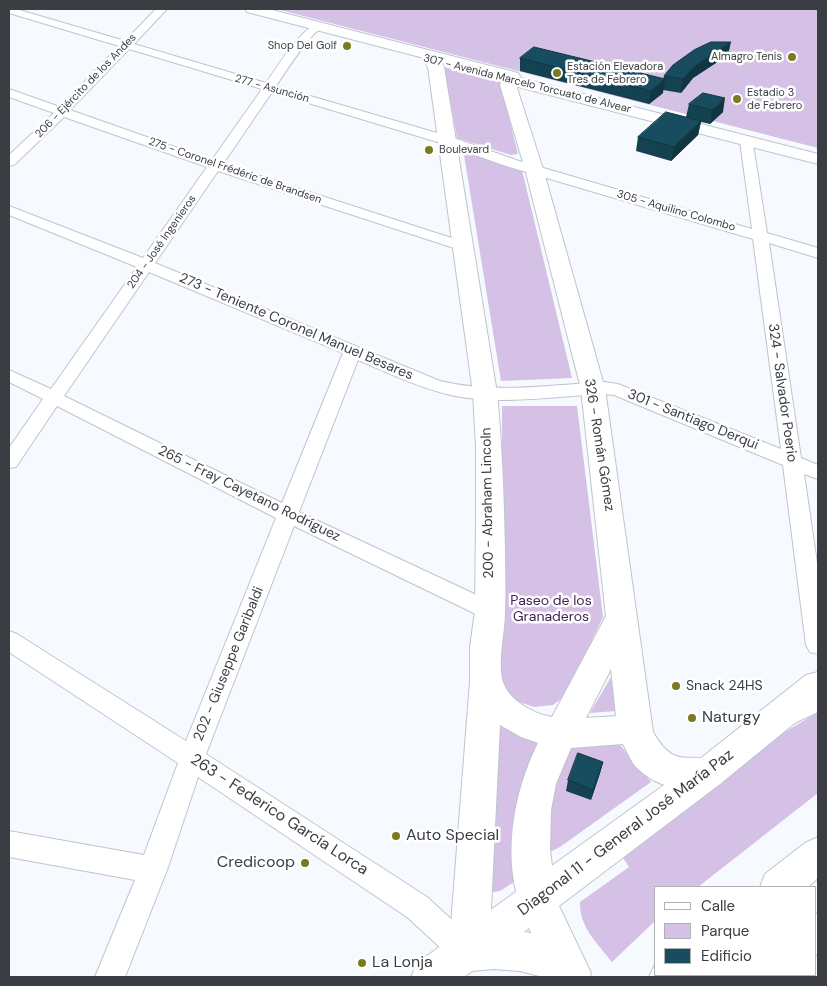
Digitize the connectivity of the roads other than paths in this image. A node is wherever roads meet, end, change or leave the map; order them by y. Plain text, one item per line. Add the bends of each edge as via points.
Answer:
1 (162, 9) edge
2 (235, 9) edge
3 (252, 9) edge
4 (9, 10) edge
5 (316, 27) junction
6 (126, 45) junction
7 (431, 60) junction
8 (510, 78) junction
9 (269, 88) junction
10 (9, 93) edge
11 (62, 112) junction
12 (747, 141) junction
13 (448, 142) junction
14 (818, 155) edge
15 (818, 160) edge
16 (9, 162) edge
17 (216, 166) junction
18 (534, 169) junction
19 (9, 210) edge
20 (761, 236) junction
21 (462, 246) junction
22 (818, 253) edge
23 (146, 265) junction
24 (352, 352) junction
25 (9, 375) edge
26 (593, 389) junction
27 (484, 393) junction
28 (55, 397) junction
29 (791, 461) junction
30 (9, 462) edge
31 (818, 472) edge
32 (288, 515) junction
33 (490, 612) junction
34 (621, 617) junction
35 (9, 640) edge
36 (818, 645) edge
37 (486, 681) junction
38 (818, 685) edge
39 (818, 697) edge
40 (778, 716) junction
41 (635, 728) junction
42 (561, 732) junction
43 (192, 758) junction
44 (708, 773) junction
45 (9, 844) edge
46 (818, 855) edge
47 (153, 870) junction
48 (780, 886) edge
49 (537, 900) junction
50 (468, 951) junction
51 (572, 973) edge
52 (110, 977) edge
53 (431, 977) edge

1 - 6 street, 206 - Ejército de los Andes
2 - 5 main road, 307 - Avenida Marcelo Torcuato de Alvear
3 - 5 main road, 307 - Avenida Marcelo Torcuato de Alvear
4 - 6 street, 277 - Asunción
5 - 7 main road, 307 - Avenida Marcelo Torcuato de Alvear
5 - 8 main road, 307 - Avenida Marcelo Torcuato de Alvear
5 - 9 street, 204 - José Ingenieros via 297,47
6 - 9 street, 277 - Asunción
6 - 11 street, 206 - Ejército de los Andes
7 - 8 main road, 307 - Avenida Marcelo Torcuato de Alvear
7 - 13 main road, 200 - Abraham Lincoln via 436,68
8 - 12 main road, 307 - Avenida Marcelo Torcuato de Alvear
8 - 14 main road, 307 - Avenida Marcelo Torcuato de Alvear
8 - 18 main road, 326 - Román Gómez via 508,85
9 - 13 street, 277 - Asunción
9 - 17 street, 204 - José Ingenieros
10 - 11 street, 275 - Coronel Frédéric de Brandsen
11 - 16 street, 206 - Ejército de los Andes
11 - 17 street, 275 - Coronel Frédéric de Brandsen
12 - 15 main road, 307 - Avenida Marcelo Torcuato de Alvear
12 - 20 street, 324 - Salvador Poerio
13 - 18 street, 277 - Asunción
13 - 21 main road, 200 - Abraham Lincoln
17 - 21 street, 275 - Coronel Frédéric de Brandsen
17 - 23 street, 204 - José Ingenieros
18 - 20 street, 305 - Aquilino Colombo
18 - 26 main road, 326 - Román Gómez
19 - 23 street, 273 - Teniente Coronel Manuel Besares
20 - 22 street, 305 - Aquilino Colombo
20 - 29 street, 324 - Salvador Poerio
21 - 27 main road, 200 - Abraham Lincoln
23 - 24 street, 273 - Teniente Coronel Manuel Besares
23 - 28 street, 204 - José Ingenieros
24 - 27 street, 273 - Teniente Coronel Manuel Besares via 450,390
24 - 32 street, 202 - Giuseppe Garibaldi
25 - 28 street, 265 - Fray Cayetano Rodríguez
26 - 27 street, 273 - Teniente Coronel Manuel Besares
26 - 29 street, 301 - Santiago Derqui via 618,390 633,395
26 - 34 main road, 326 - Román Gómez
27 - 33 main road, 200 - Abraham Lincoln via 489,447
28 - 30 street, 204 - José Ingenieros
28 - 32 street, 265 - Fray Cayetano Rodríguez
29 - 31 street, 301 - Santiago Derqui
29 - 36 street, 324 - Salvador Poerio
32 - 33 street, 265 - Fray Cayetano Rodríguez
32 - 43 street, 202 - Giuseppe Garibaldi
33 - 37 main road, 200 - Abraham Lincoln
34 - 41 main road, 326 - Román Gómez
34 - 42 main road
35 - 43 street, 263 - Federico García Lorca
37 - 42 main road via 504,710 519,721
37 - 50 main road, 200 - Abraham Lincoln
38 - 40 main road, Diagonal 11 - General José María Paz
39 - 40 main road
40 - 44 main road, Diagonal 11 - General José María Paz
41 - 42 main road
41 - 44 main road, 326 - Román Gómez via 644,751 660,766 678,774
42 - 49 main road via 540,781 533,812 531,859
43 - 47 street, 202 - Giuseppe Garibaldi
43 - 50 street, 263 - Federico García Lorca via 416,907
44 - 49 main road, Diagonal 11 - General José María Paz
45 - 47 street
46 - 48 main road
47 - 52 street, 202 - Giuseppe Garibaldi
49 - 50 main road, Diagonal 11 - General José María Paz
49 - 51 main road
50 - 51 main road via 510,948 540,955
50 - 53 main road, Diagonal 11 - General José María Paz

